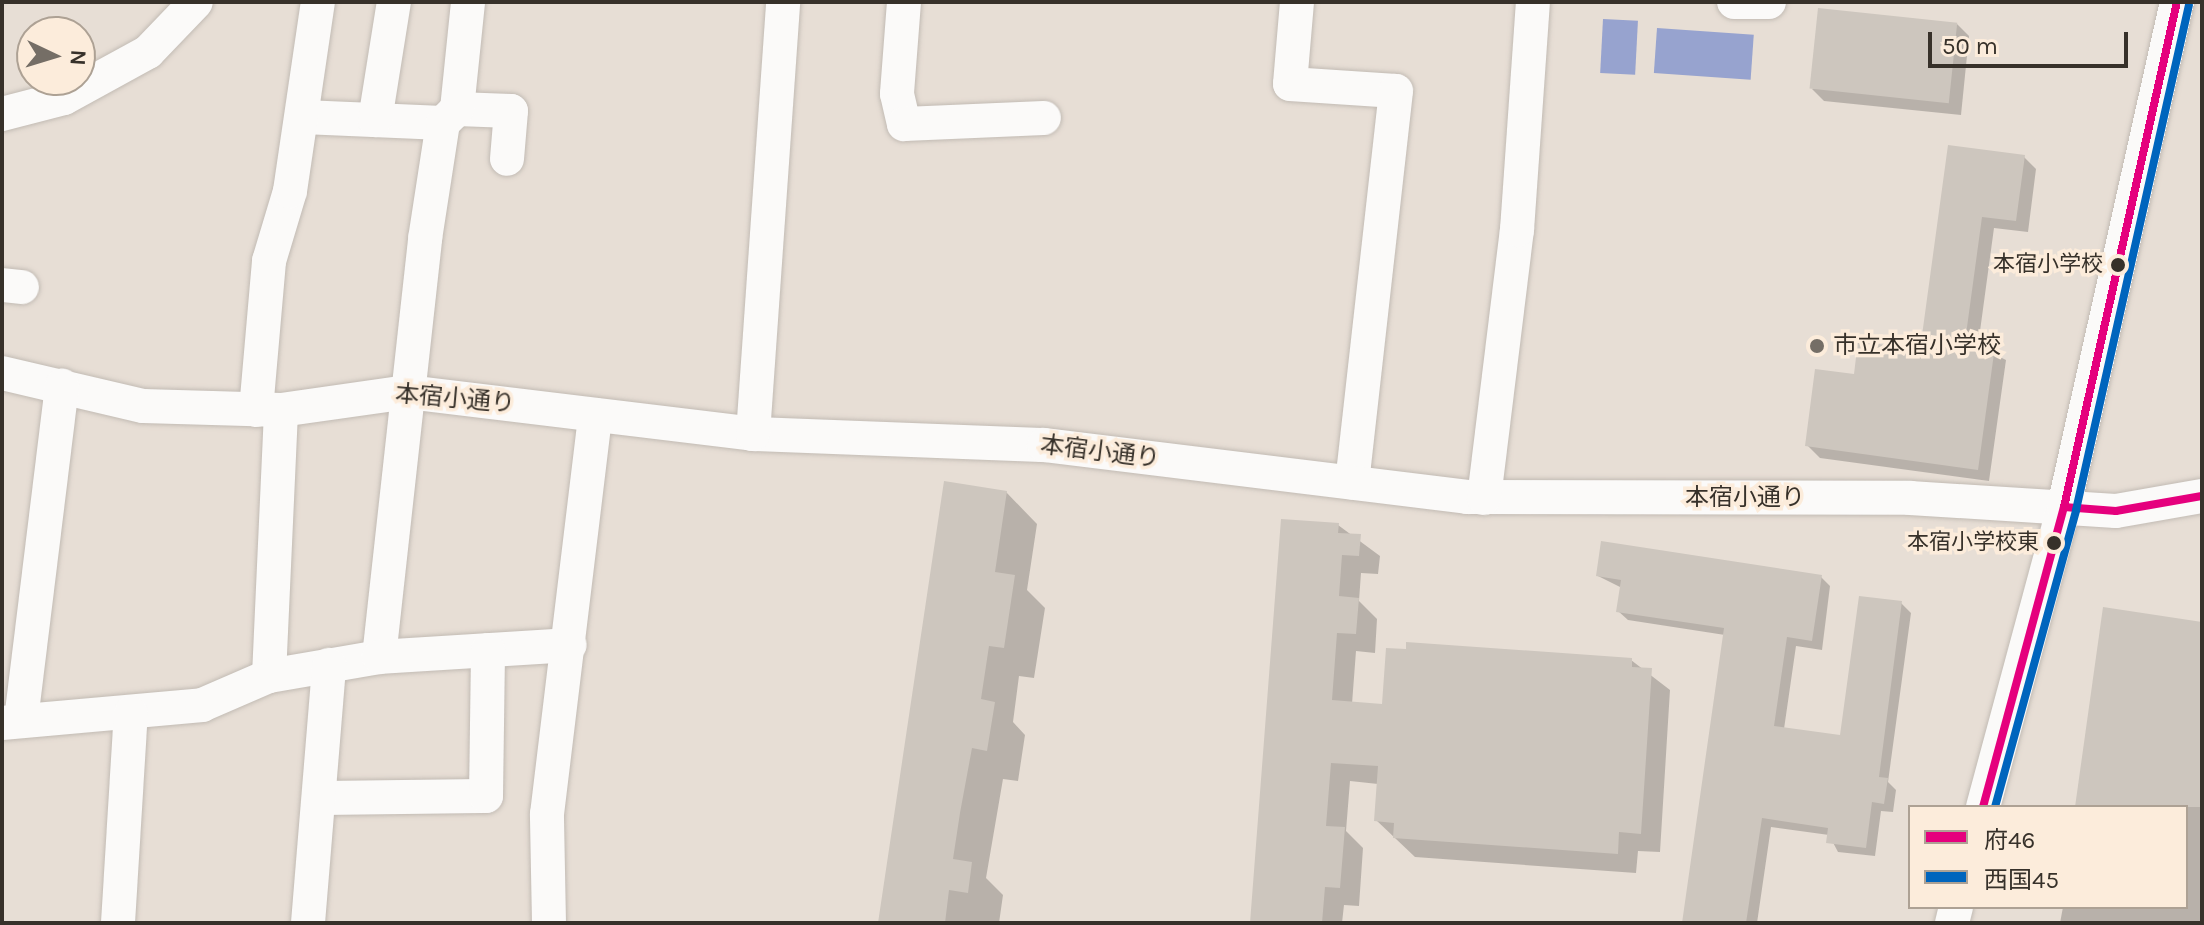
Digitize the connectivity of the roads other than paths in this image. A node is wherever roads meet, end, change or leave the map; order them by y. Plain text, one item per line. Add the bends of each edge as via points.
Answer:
1 (196, 2) edge
2 (318, 2) edge
3 (394, 2) edge
4 (468, 2) edge
5 (783, 2) edge
6 (904, 2) edge
7 (1297, 2) edge
8 (1533, 2) edge
9 (1734, 2) edge
10 (1769, 2) edge
11 (2177, 2) edge
12 (2, 114) edge
13 (450, 116) junction
14 (303, 117) junction
15 (1044, 118) dead end
16 (375, 120) junction
17 (507, 159) dead end
18 (2, 373) edge
19 (62, 385) junction
20 (407, 392) junction
21 (269, 410) junction
22 (595, 415) junction
23 (753, 434) junction
24 (1352, 483) junction
25 (2202, 496) edge
26 (1484, 498) junction
27 (2064, 507) junction
28 (570, 645) junction
29 (488, 650) junction
30 (379, 657) junction
31 (329, 665) junction
32 (269, 676) junction
33 (131, 713) junction
34 (12, 722) edge
35 (320, 798) junction
36 (1984, 805) edge
37 (118, 923) edge
38 (308, 923) edge
39 (549, 923) edge

1 - 12 street via 148,52 64,98
2 - 14 street
3 - 16 street
4 - 13 street
5 - 23 street
6 - 15 street via 897,94 904,124
7 - 24 street via 1290,84 1396,91
8 - 26 street via 1517,230
9 - 10 street
11 - 27 street
13 - 16 street
13 - 17 street via 511,111
13 - 20 street
14 - 16 street
14 - 21 street via 269,261
18 - 19 street, 本宿小通り
19 - 21 street, 本宿小通り via 143,406
19 - 34 street
20 - 21 street, 本宿小通り
20 - 22 street, 本宿小通り
20 - 30 street
21 - 32 street
22 - 23 street, 本宿小通り
22 - 28 street
23 - 24 street, 本宿小通り via 1044,445
24 - 26 street, 本宿小通り
25 - 27 street, 本宿小通り via 2116,511
26 - 27 street, 本宿小通り via 1910,498
27 - 36 street
28 - 29 street
28 - 39 street via 547,814
29 - 30 street
29 - 35 street via 486,796
30 - 31 street
31 - 32 street
31 - 35 street
32 - 33 street via 202,705
33 - 34 street
33 - 37 street
35 - 38 street

